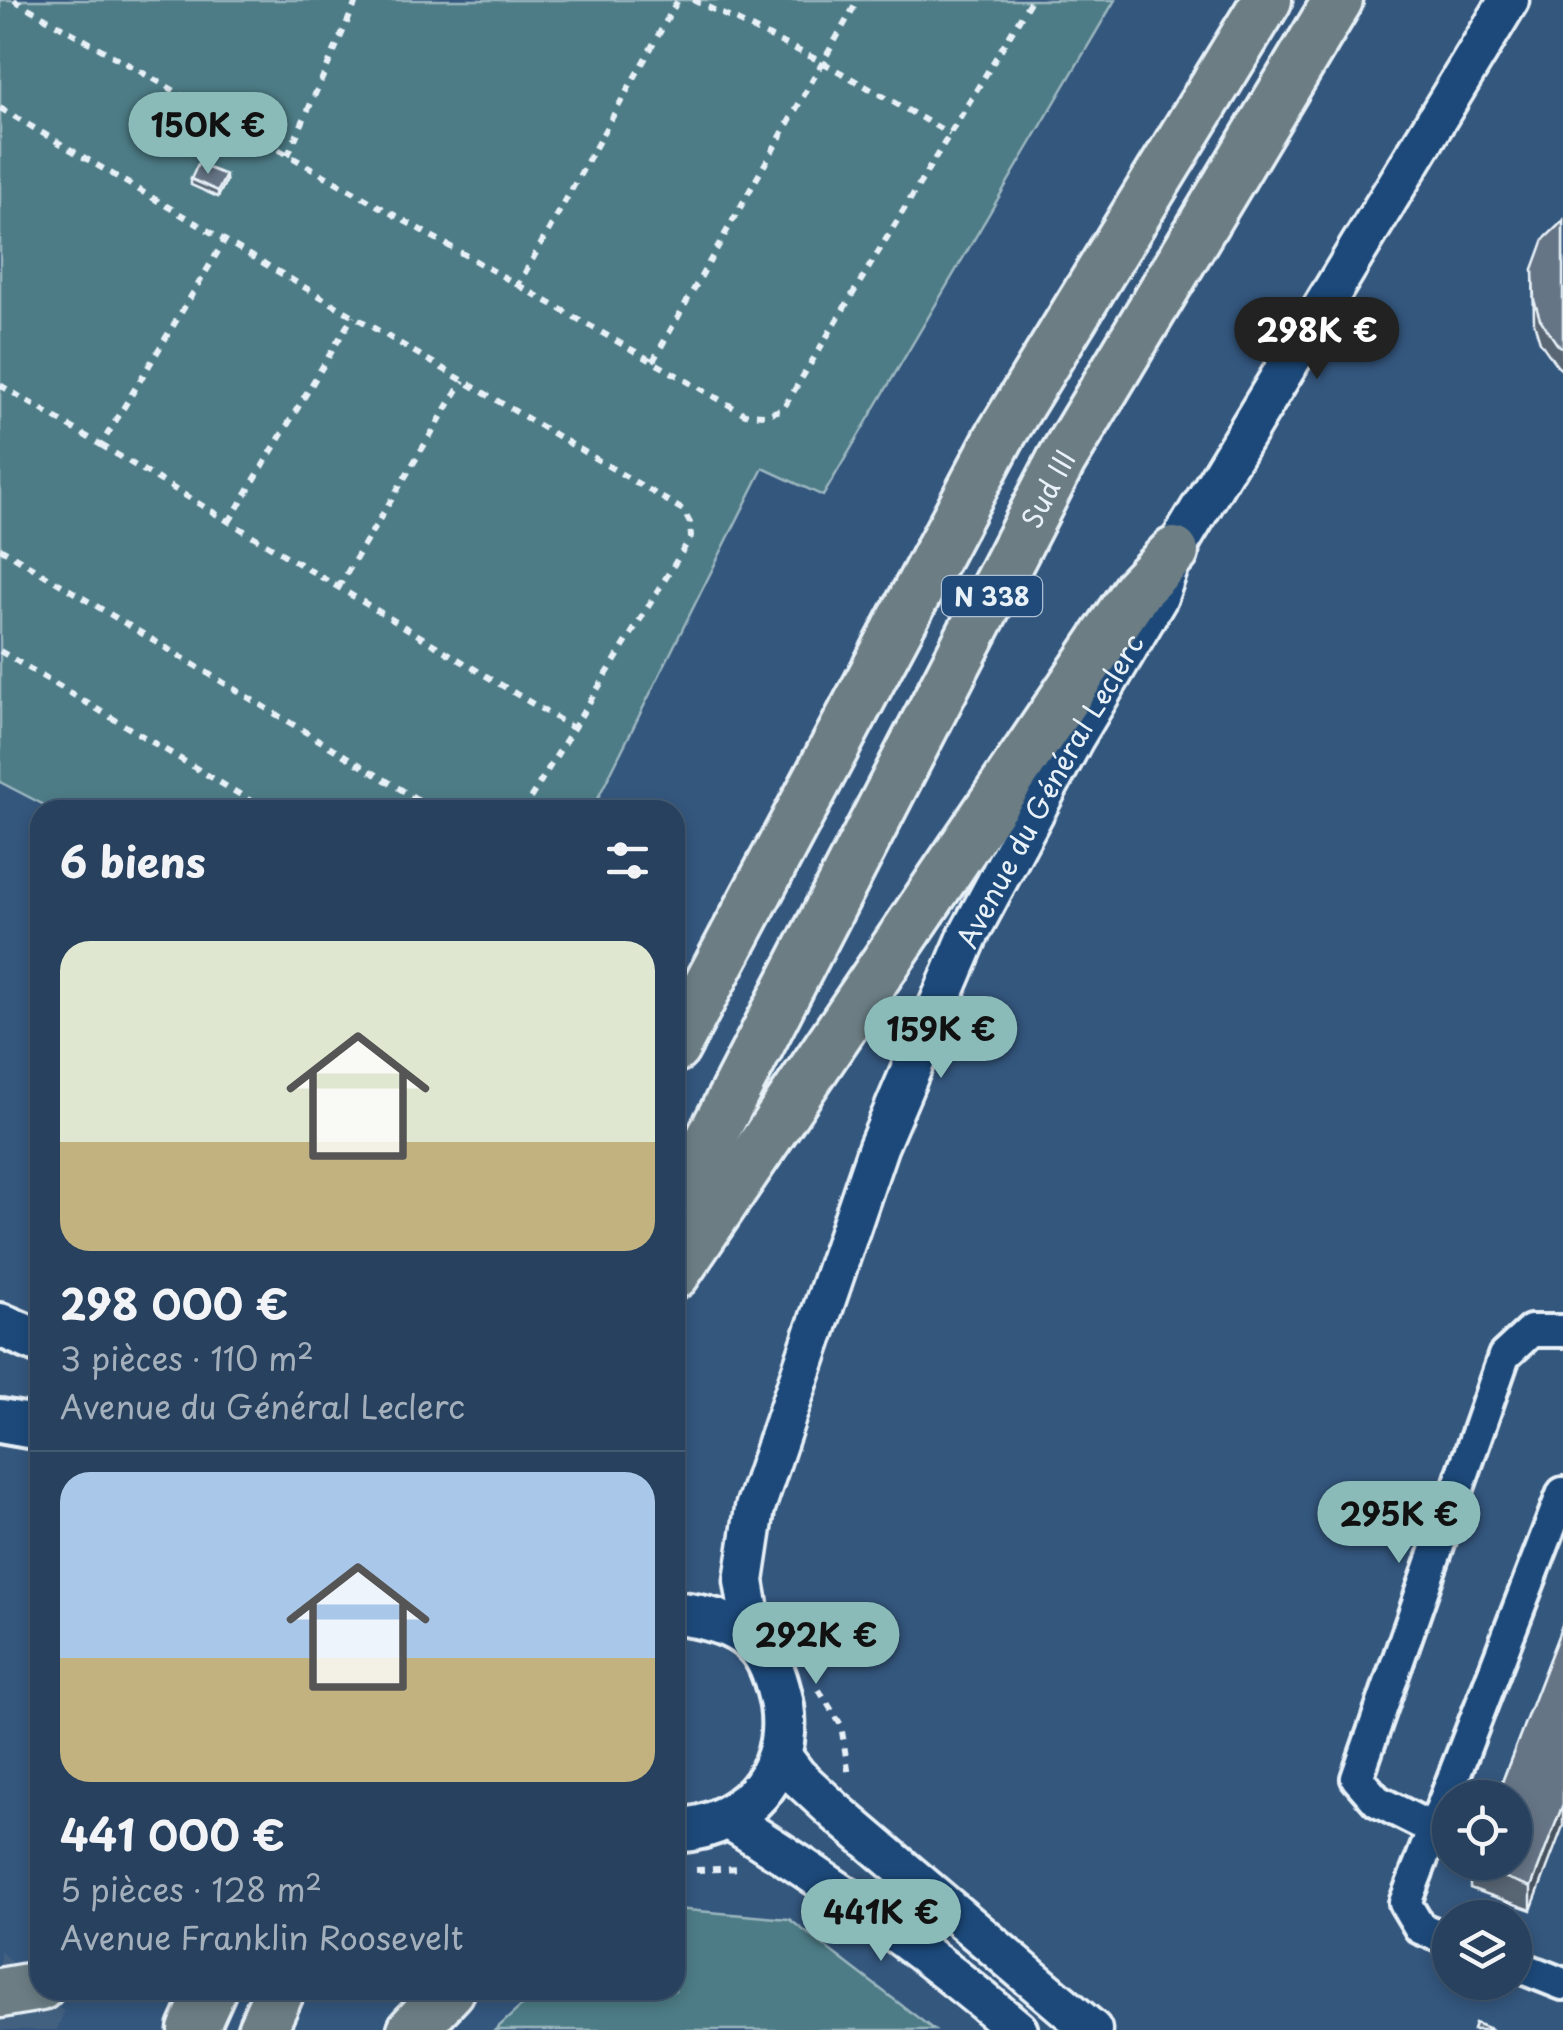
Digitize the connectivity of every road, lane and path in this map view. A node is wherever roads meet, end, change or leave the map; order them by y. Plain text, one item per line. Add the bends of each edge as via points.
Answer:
1 (14, 0) edge
2 (357, 0) edge
3 (678, 0) edge
4 (693, 0) edge
5 (858, 0) edge
6 (1032, 0) edge
7 (1267, 0) edge
8 (1338, 0) edge
9 (1509, 0) edge
10 (822, 62) junction
11 (0, 108) edge
12 (950, 134) junction
13 (288, 155) junction
14 (225, 240) junction
15 (518, 284) junction
16 (353, 316) junction
17 (653, 362) junction
18 (463, 380) junction
19 (0, 385) edge
20 (101, 446) junction
21 (229, 522) junction
22 (0, 548) edge
23 (1174, 552) junction
24 (338, 588) junction
25 (0, 651) edge
26 (573, 728) junction
27 (249, 800) edge
28 (418, 800) edge
29 (528, 800) edge
30 (685, 1029) edge
31 (685, 1189) edge
32 (685, 1259) edge
33 (0, 1325) edge
34 (1563, 1331) edge
35 (30, 1338) edge
36 (0, 1421) edge
37 (30, 1426) edge
38 (1563, 1493) edge
39 (685, 1614) edge
40 (754, 1642) junction
41 (781, 1755) junction
42 (1452, 1780) edge
43 (728, 1819) junction
44 (1432, 1828) edge
45 (685, 1831) edge
46 (1432, 1832) edge
47 (1432, 1933) edge
48 (1532, 1972) edge
49 (1563, 1984) edge
50 (30, 1988) edge
51 (0, 1993) edge
52 (206, 2000) edge
53 (276, 2000) edge
54 (440, 2000) edge
55 (193, 2030) edge
56 (262, 2030) edge
57 (412, 2030) edge
58 (1018, 2030) edge
59 (1092, 2030) edge

1 - 13 path
2 - 13 path
3 - 15 path
4 - 10 path
5 - 10 path
6 - 12 path
7 - 30 highway, N 338 via 999,438
8 - 31 highway, Sud III / N 338 via 1062,460
9 - 23 street, Avenue du Général Leclerc
10 - 12 path
10 - 17 path
11 - 14 path
12 - 17 path via 783,410 746,414
13 - 15 path
14 - 16 path
14 - 20 path
15 - 17 path
16 - 18 path
16 - 21 path
18 - 24 path
18 - 26 path via 683,510 690,522 690,536
19 - 20 path
20 - 21 path
21 - 24 path
22 - 28 path
23 - 32 highway via 1138,589
23 - 40 street, Avenue du Général Leclerc via 1158,596 968,936 878,1147 756,1508 744,1581
24 - 26 path
25 - 27 path
26 - 29 path
33 - 35 main road
34 - 44 street via 1531,1331 1504,1356 1357,1778 1377,1801
36 - 37 main road
38 - 42 street
39 - 40 main road via 711,1618
40 - 41 main road via 774,1672 786,1713
41 - 43 main road via 761,1792
41 - 59 street via 837,1814
43 - 45 main road
43 - 58 street via 951,1973
46 - 47 street via 1405,1902 1420,1928
48 - 49 street
50 - 51 highway
52 - 55 highway
53 - 56 highway
54 - 57 highway

